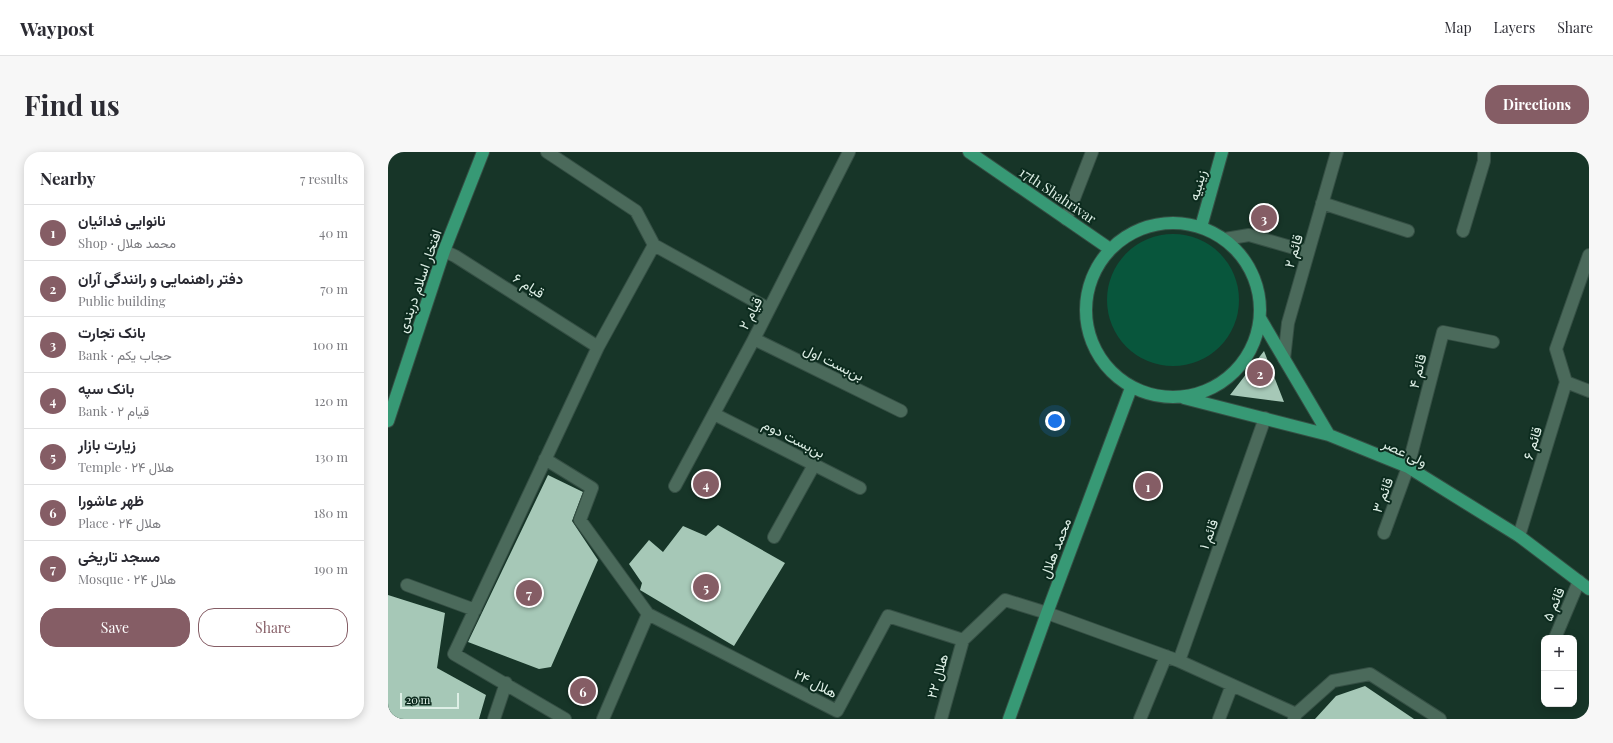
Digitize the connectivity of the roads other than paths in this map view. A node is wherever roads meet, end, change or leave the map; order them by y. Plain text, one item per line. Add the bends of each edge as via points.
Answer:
1 (483, 152) edge
2 (547, 152) edge
3 (849, 152) edge
4 (1092, 152) edge
5 (1222, 152) edge
6 (1337, 152) edge
7 (1484, 152) edge
8 (973, 153) edge
9 (1322, 203) junction
10 (1066, 219) junction
11 (1201, 227) junction
12 (1463, 230) dead end
13 (1408, 231) dead end
14 (1225, 239) junction
15 (654, 245) junction
16 (1110, 248) junction
17 (444, 251) junction
18 (1308, 252) junction
19 (1589, 255) edge
20 (769, 309) junction
21 (1260, 318) junction
22 (754, 339) junction
23 (1493, 342) dead end
24 (598, 347) junction
25 (1284, 359) junction
26 (1566, 382) junction
27 (1132, 388) junction
28 (1589, 391) edge
29 (1183, 397) junction
30 (901, 411) dead end
31 (714, 414) junction
32 (1265, 418) junction
33 (388, 421) edge
34 (1329, 434) junction
35 (545, 460) junction
36 (814, 465) junction
37 (1408, 467) junction
38 (675, 486) dead end
39 (860, 488) dead end
40 (1384, 533) dead end
41 (1519, 536) junction
42 (774, 538) dead end
43 (1579, 581) junction
44 (407, 585) dead end
45 (1589, 588) edge
46 (475, 610) junction
47 (1047, 613) junction
48 (648, 614) junction
49 (1556, 635) edge
50 (963, 640) junction
51 (1166, 656) junction
52 (1179, 661) junction
53 (506, 684) junction
54 (1232, 685) junction
55 (1295, 717) edge
56 (494, 719) edge
57 (565, 719) edge
58 (603, 719) edge
59 (941, 719) edge
60 (1010, 719) edge
61 (1140, 719) edge
62 (1219, 719) edge
63 (1440, 719) edge

1 - 17 main road, افتخار اسلام دربندی
2 - 15 street via 636,211
3 - 20 street, قیام ۲
4 - 10 street
5 - 11 main road, زینبیه
6 - 9 street, قائم ۲
7 - 12 street via 1484,161
8 - 10 main road, 17th Shahrivar
9 - 13 street
9 - 18 street, قائم ۲
10 - 16 main road, 17th Shahrivar
11 - 14 main road
11 - 16 main road via 1177,222 1152,224 1129,234
14 - 18 street via 1249,235
14 - 21 main road via 1243,257 1256,280 1261,306
15 - 20 street
15 - 24 street
16 - 27 main road via 1094,270 1086,296 1086,324 1094,349 1110,371
17 - 24 street, قیام ۶
17 - 33 main road, افتخار اسلام دربندی
18 - 25 street, قائم ۲ via 1288,323
19 - 26 street via 1556,350
20 - 22 street, قیام ۲
21 - 25 main road
21 - 29 main road via 1258,332 1248,357 1230,376 1208,390
22 - 30 street, بن‌بست اول
22 - 31 street, قیام ۲
23 - 37 street, قائم ۴ via 1443,332
24 - 35 street
25 - 34 main road
26 - 28 street
26 - 41 street, قائم ۶
27 - 29 main road via 1156,396
27 - 47 main road, محمد هلال
29 - 32 main road, ولی عصر
31 - 36 street, بن‌بست دوم
31 - 38 street, قیام ۲
32 - 34 main road, ولی عصر
32 - 52 street, قائم ۱
34 - 37 main road, ولی عصر
35 - 46 street
35 - 48 street via 592,488 580,520
36 - 39 street, بن‌بست دوم
36 - 42 street
37 - 40 street, قائم ۳
37 - 41 main road, ولی عصر
41 - 43 main road, ولی عصر
43 - 45 main road, ولی عصر
43 - 49 street, قائم ۵
44 - 46 street
46 - 53 street via 454,654
47 - 50 street via 1005,600
47 - 51 street
47 - 60 main road, محمد هلال
48 - 50 street, هلال ۲۴ via 837,711 888,616
48 - 58 street
50 - 59 street, هلال ۲۲
51 - 52 street
51 - 61 street
52 - 54 street
53 - 56 street
53 - 57 street
54 - 55 street
54 - 62 street
55 - 63 street via 1333,680 1370,674

